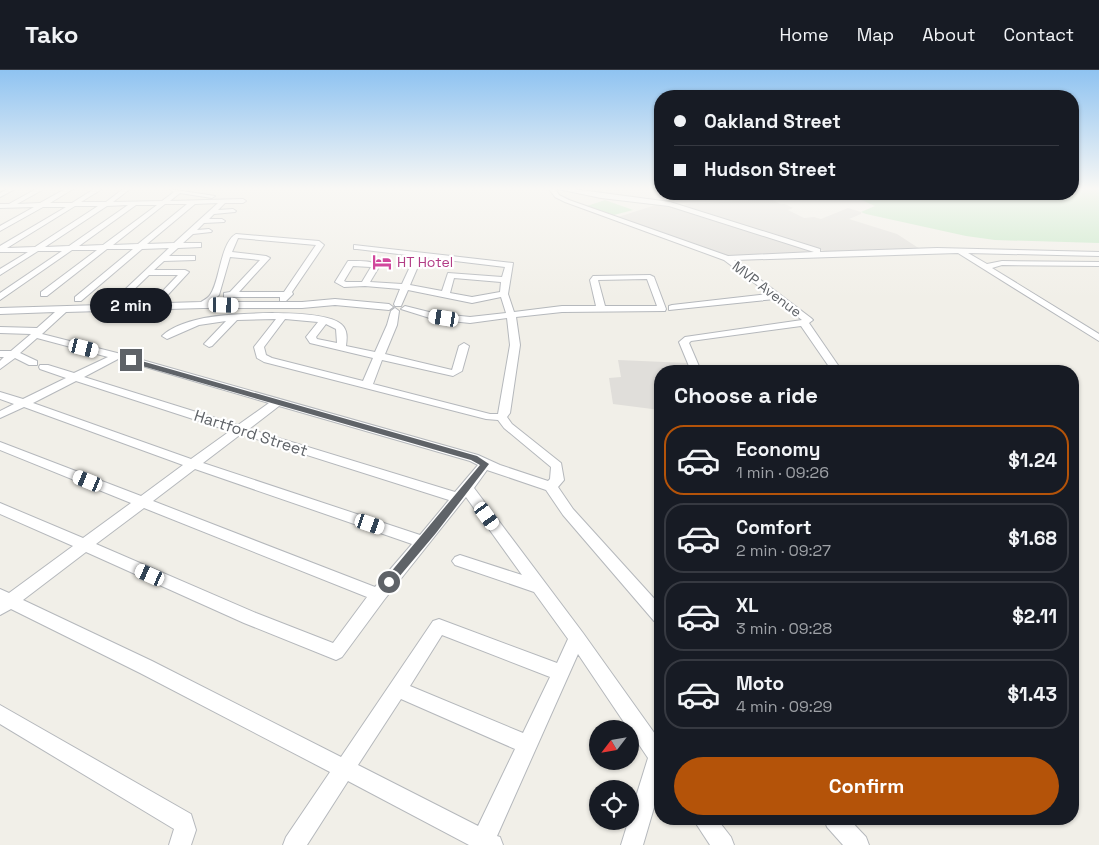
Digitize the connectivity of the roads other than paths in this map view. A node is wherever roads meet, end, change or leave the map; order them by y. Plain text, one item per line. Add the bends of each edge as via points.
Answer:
1 (40, 225) edge
2 (73, 225) edge
3 (103, 225) edge
4 (134, 225) edge
5 (166, 225) edge
6 (198, 225) edge
7 (635, 225) edge
8 (737, 225) edge
9 (190, 232) junction
10 (209, 232) dead end
11 (198, 245) dead end
12 (176, 246) junction
13 (140, 247) junction
14 (357, 247) dead end
15 (70, 248) junction
16 (105, 248) junction
17 (36, 249) junction
18 (0, 250) edge
19 (960, 251) junction
20 (825, 253) junction
21 (227, 254) junction
22 (1099, 254) edge
23 (419, 255) junction
24 (192, 258) dead end
25 (727, 258) junction
26 (161, 259) junction
27 (1099, 264) edge
28 (986, 267) junction
29 (147, 272) junction
30 (0, 273) edge
31 (505, 280) junction
32 (365, 284) junction
33 (406, 287) junction
34 (44, 294) dead end
35 (214, 294) junction
36 (504, 294) junction
37 (232, 295) junction
38 (445, 295) junction
39 (776, 296) junction
40 (0, 297) edge
41 (161, 297) dead end
42 (120, 298) dead end
43 (78, 299) dead end
44 (203, 305) junction
45 (397, 308) junction
46 (672, 308) dead end
47 (601, 309) junction
48 (0, 311) edge
49 (61, 311) junction
50 (511, 314) junction
51 (234, 318) junction
52 (281, 318) junction
53 (324, 321) junction
54 (804, 322) junction
55 (0, 330) edge
56 (37, 333) junction
57 (167, 336) dead end
58 (1099, 338) edge
59 (209, 344) dead end
60 (341, 346) junction
61 (464, 346) dead end
62 (0, 354) edge
63 (14, 354) junction
64 (117, 356) junction
65 (378, 356) junction
66 (694, 365) edge
67 (833, 365) edge
68 (0, 366) edge
69 (75, 378) junction
70 (367, 384) junction
71 (0, 395) edge
72 (277, 402) junction
73 (23, 403) junction
74 (0, 416) edge
75 (501, 417) junction
76 (240, 430) junction
77 (0, 446) edge
78 (192, 464) junction
79 (485, 464) junction
80 (551, 487) junction
81 (462, 492) junction
82 (140, 502) junction
83 (0, 508) edge
84 (423, 542) junction
85 (84, 546) junction
86 (460, 561) dead end
87 (539, 587) junction
88 (378, 595) junction
89 (3, 602) edge
90 (654, 609) edge
91 (577, 638) junction
92 (561, 673) junction
93 (397, 689) junction
94 (0, 714) edge
95 (528, 744) junction
96 (654, 750) edge
97 (345, 770) junction
98 (654, 773) edge
99 (709, 825) edge
100 (840, 825) edge
101 (487, 843) edge
102 (180, 845) edge
103 (294, 845) edge
104 (632, 845) edge
105 (724, 845) edge
106 (858, 845) edge

1 - 18 street
2 - 17 street
3 - 15 street
4 - 16 street
5 - 13 street
6 - 9 street
7 - 25 street, MVP Avenue
8 - 20 street
9 - 10 street
9 - 12 street
11 - 12 street
12 - 13 street
12 - 26 street
13 - 16 street
13 - 43 street
14 - 23 street
15 - 16 street
15 - 17 street
15 - 40 street
16 - 34 street
17 - 18 street
17 - 30 street
19 - 20 street
19 - 22 street
19 - 28 street
20 - 25 street
21 - 35 street
21 - 37 street via 266,258
21 - 37 street via 238,236 319,243 320,246 286,296
23 - 31 street via 507,264 510,267
23 - 33 street
24 - 26 street
25 - 39 street, MVP Avenue
26 - 29 street
27 - 28 street via 1006,262
28 - 58 street
29 - 41 street via 185,272
29 - 42 street
31 - 36 street
31 - 38 street via 452,275
32 - 32 street via 375,267 349,263 339,282 342,288
32 - 33 street
33 - 38 street
33 - 45 street
35 - 37 street
35 - 44 street
36 - 38 street via 476,300
36 - 50 street
39 - 46 street
39 - 54 street, MVP Avenue via 808,320
44 - 45 street via 344,302
44 - 49 street
45 - 50 street via 453,320 485,320
45 - 65 street
47 - 47 street via 596,278 650,277 662,309
47 - 50 street
48 - 49 street
49 - 56 street
50 - 75 street via 515,345
51 - 52 street
51 - 57 street via 194,323
51 - 59 street
52 - 53 street
52 - 70 street via 260,343 259,352 264,358
53 - 60 street via 339,327
53 - 60 street via 311,339
54 - 66 street, MVP Avenue via 688,339 684,342
54 - 67 street
55 - 56 street
56 - 63 street
56 - 64 street
60 - 65 street
61 - 65 street via 457,371 453,373
62 - 63 street
63 - 68 street
63 - 69 street, Hartford Street
64 - 69 street
64 - 72 street
65 - 70 street
69 - 73 street
69 - 76 street, Hartford Street
70 - 75 street via 490,417
71 - 73 street
72 - 76 street
72 - 79 street via 474,458
73 - 74 street
73 - 78 street
75 - 80 street via 557,466 557,480
76 - 78 street
76 - 81 street, Hartford Street
77 - 82 street
78 - 82 street
78 - 84 street
79 - 80 street
79 - 81 street
80 - 90 street via 568,512
81 - 84 street
81 - 87 street
82 - 85 street
82 - 88 street
83 - 85 street
84 - 88 street
85 - 88 street via 336,652
85 - 89 street
86 - 87 street
87 - 91 street
89 - 97 street via 146,668
91 - 92 street
91 - 96 street
92 - 93 street via 440,626
92 - 95 street
93 - 95 street
93 - 97 street
94 - 102 street via 183,822 185,830
95 - 101 street
97 - 101 street
97 - 103 street
98 - 104 street
99 - 105 street
100 - 106 street

